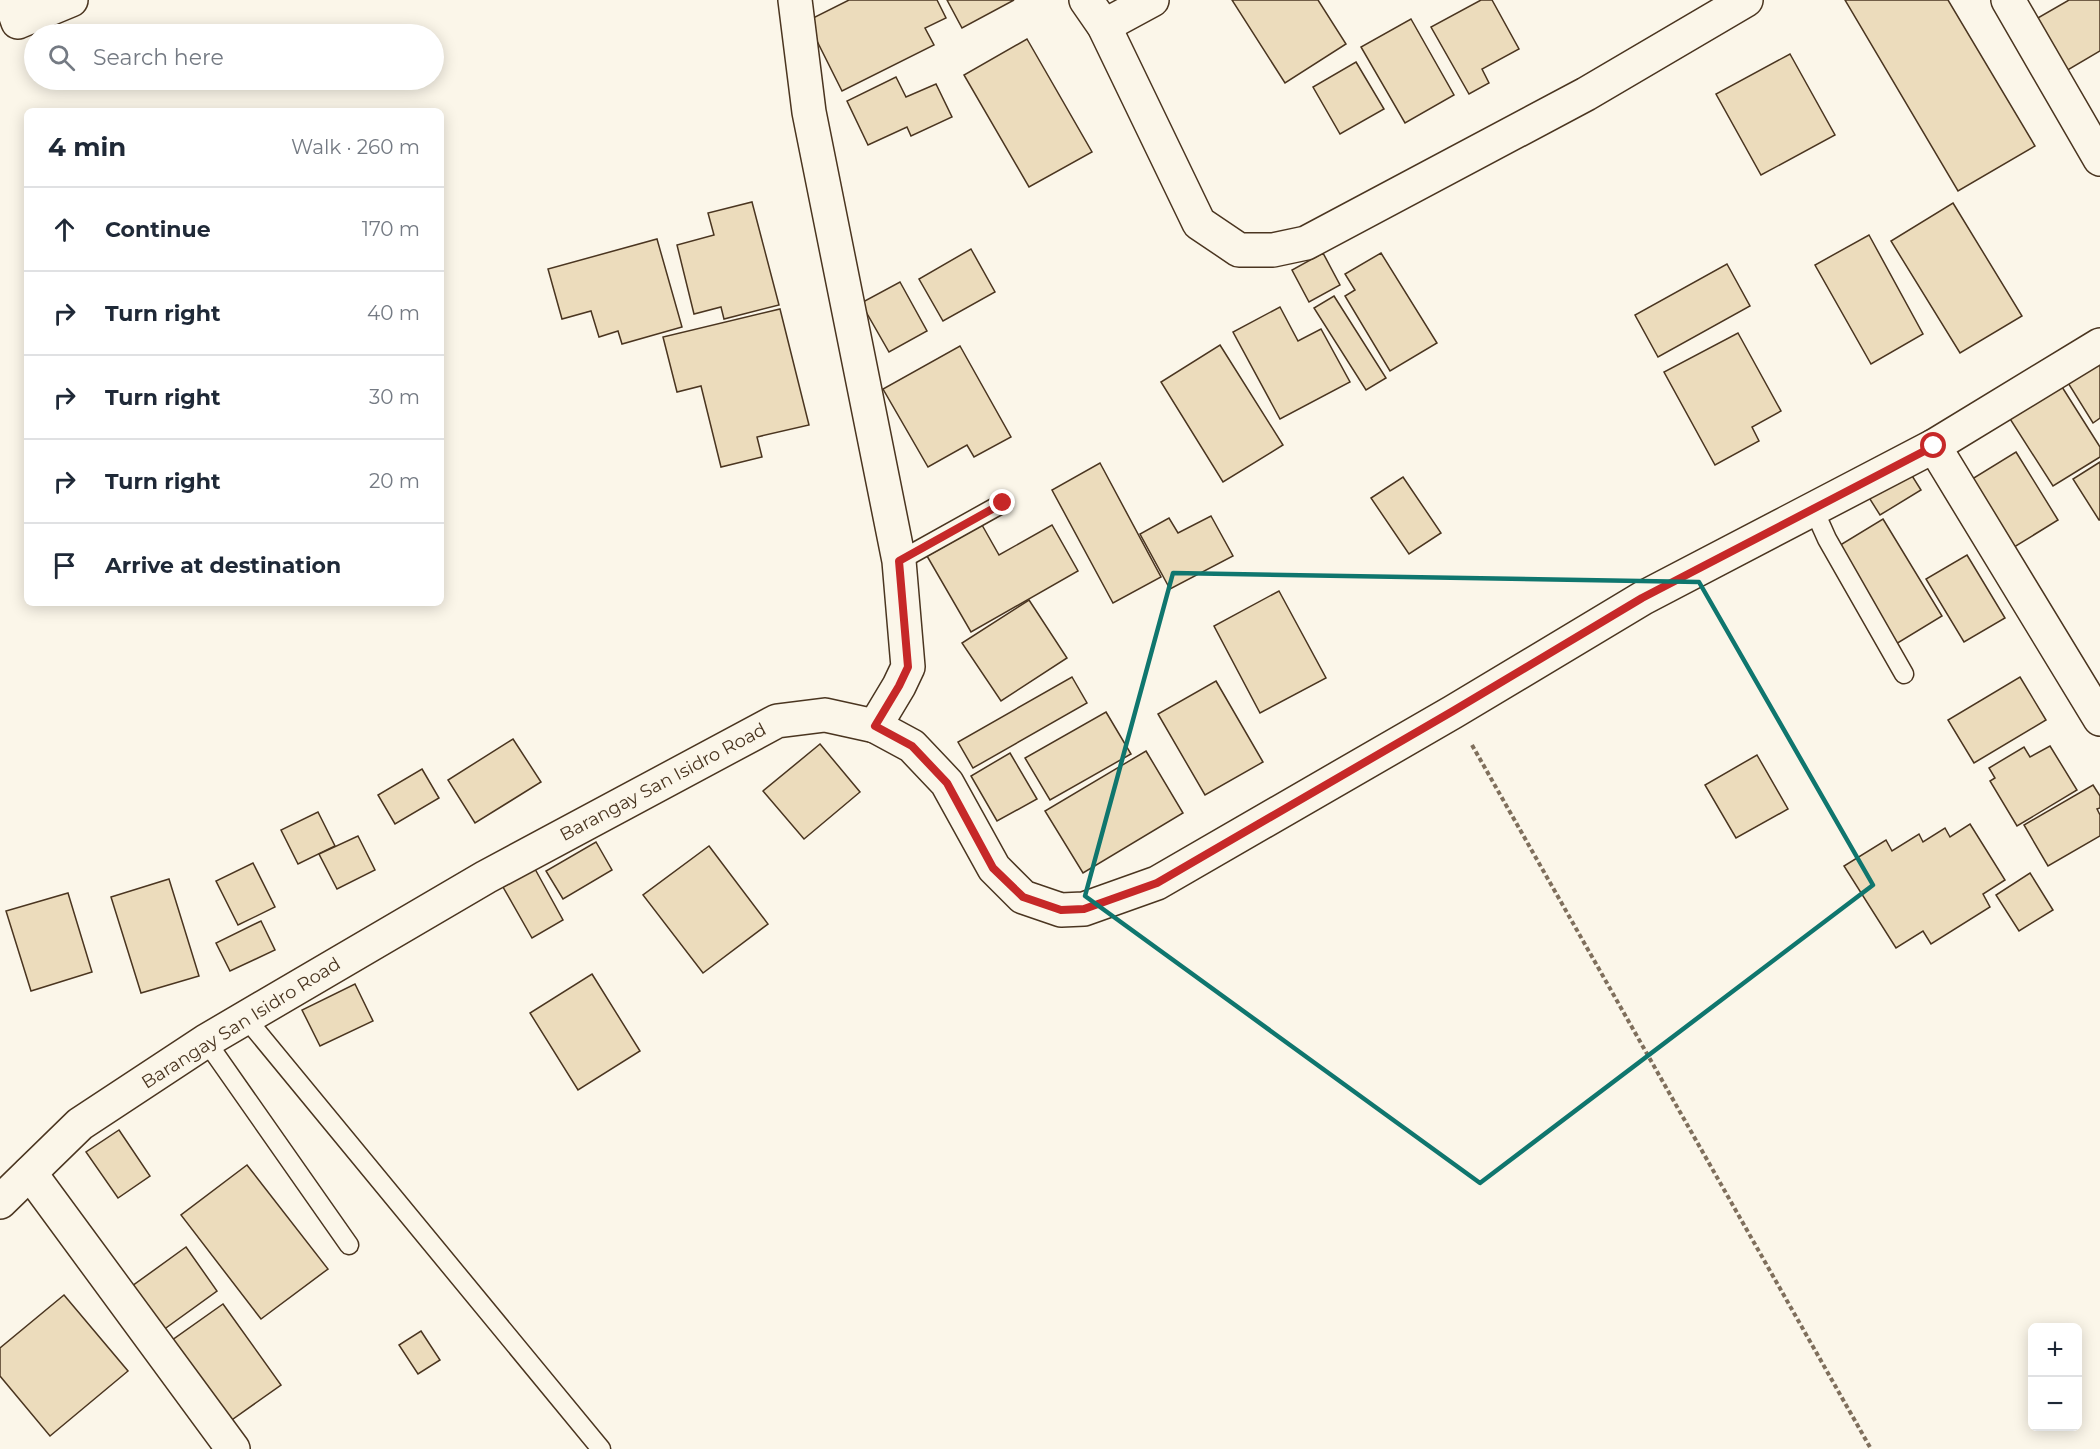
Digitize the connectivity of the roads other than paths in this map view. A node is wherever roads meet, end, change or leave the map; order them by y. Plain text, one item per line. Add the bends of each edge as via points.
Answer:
1 (71, 0) edge
2 (795, 0) edge
3 (1152, 0) edge
4 (1746, 0) edge
5 (2008, 0) edge
6 (1095, 13) edge
7 (10, 17) edge
8 (2100, 159) edge
9 (2100, 345) edge
10 (1934, 446) junction
11 (1003, 503) dead end
12 (1814, 510) junction
13 (899, 561) junction
14 (1905, 674) dead end
15 (2100, 719) edge
16 (875, 726) junction
17 (245, 1017) junction
18 (206, 1041) junction
19 (30, 1173) junction
20 (0, 1202) edge
21 (349, 1245) dead end
22 (233, 1449) edge
23 (601, 1449) edge

1 - 7 street
2 - 13 street via 809,112
3 - 6 street
4 - 6 street via 1587,94 1316,238 1273,250 1239,250 1199,223
5 - 8 street
9 - 10 street, Barangay San Isidro Road
10 - 12 street, Barangay San Isidro Road
10 - 15 street
11 - 13 lane
12 - 14 lane
12 - 16 street, Barangay San Isidro Road via 1642,598 1157,883 1084,909 1061,910 1023,897 993,868 947,783 912,746
13 - 16 street via 908,667
16 - 17 street, Barangay San Isidro Road via 825,715 777,721 486,877
17 - 18 street, Barangay San Isidro Road
17 - 23 lane
18 - 19 street, Barangay San Isidro Road via 80,1124
18 - 21 lane
19 - 20 street, Barangay San Isidro Road
19 - 22 street

